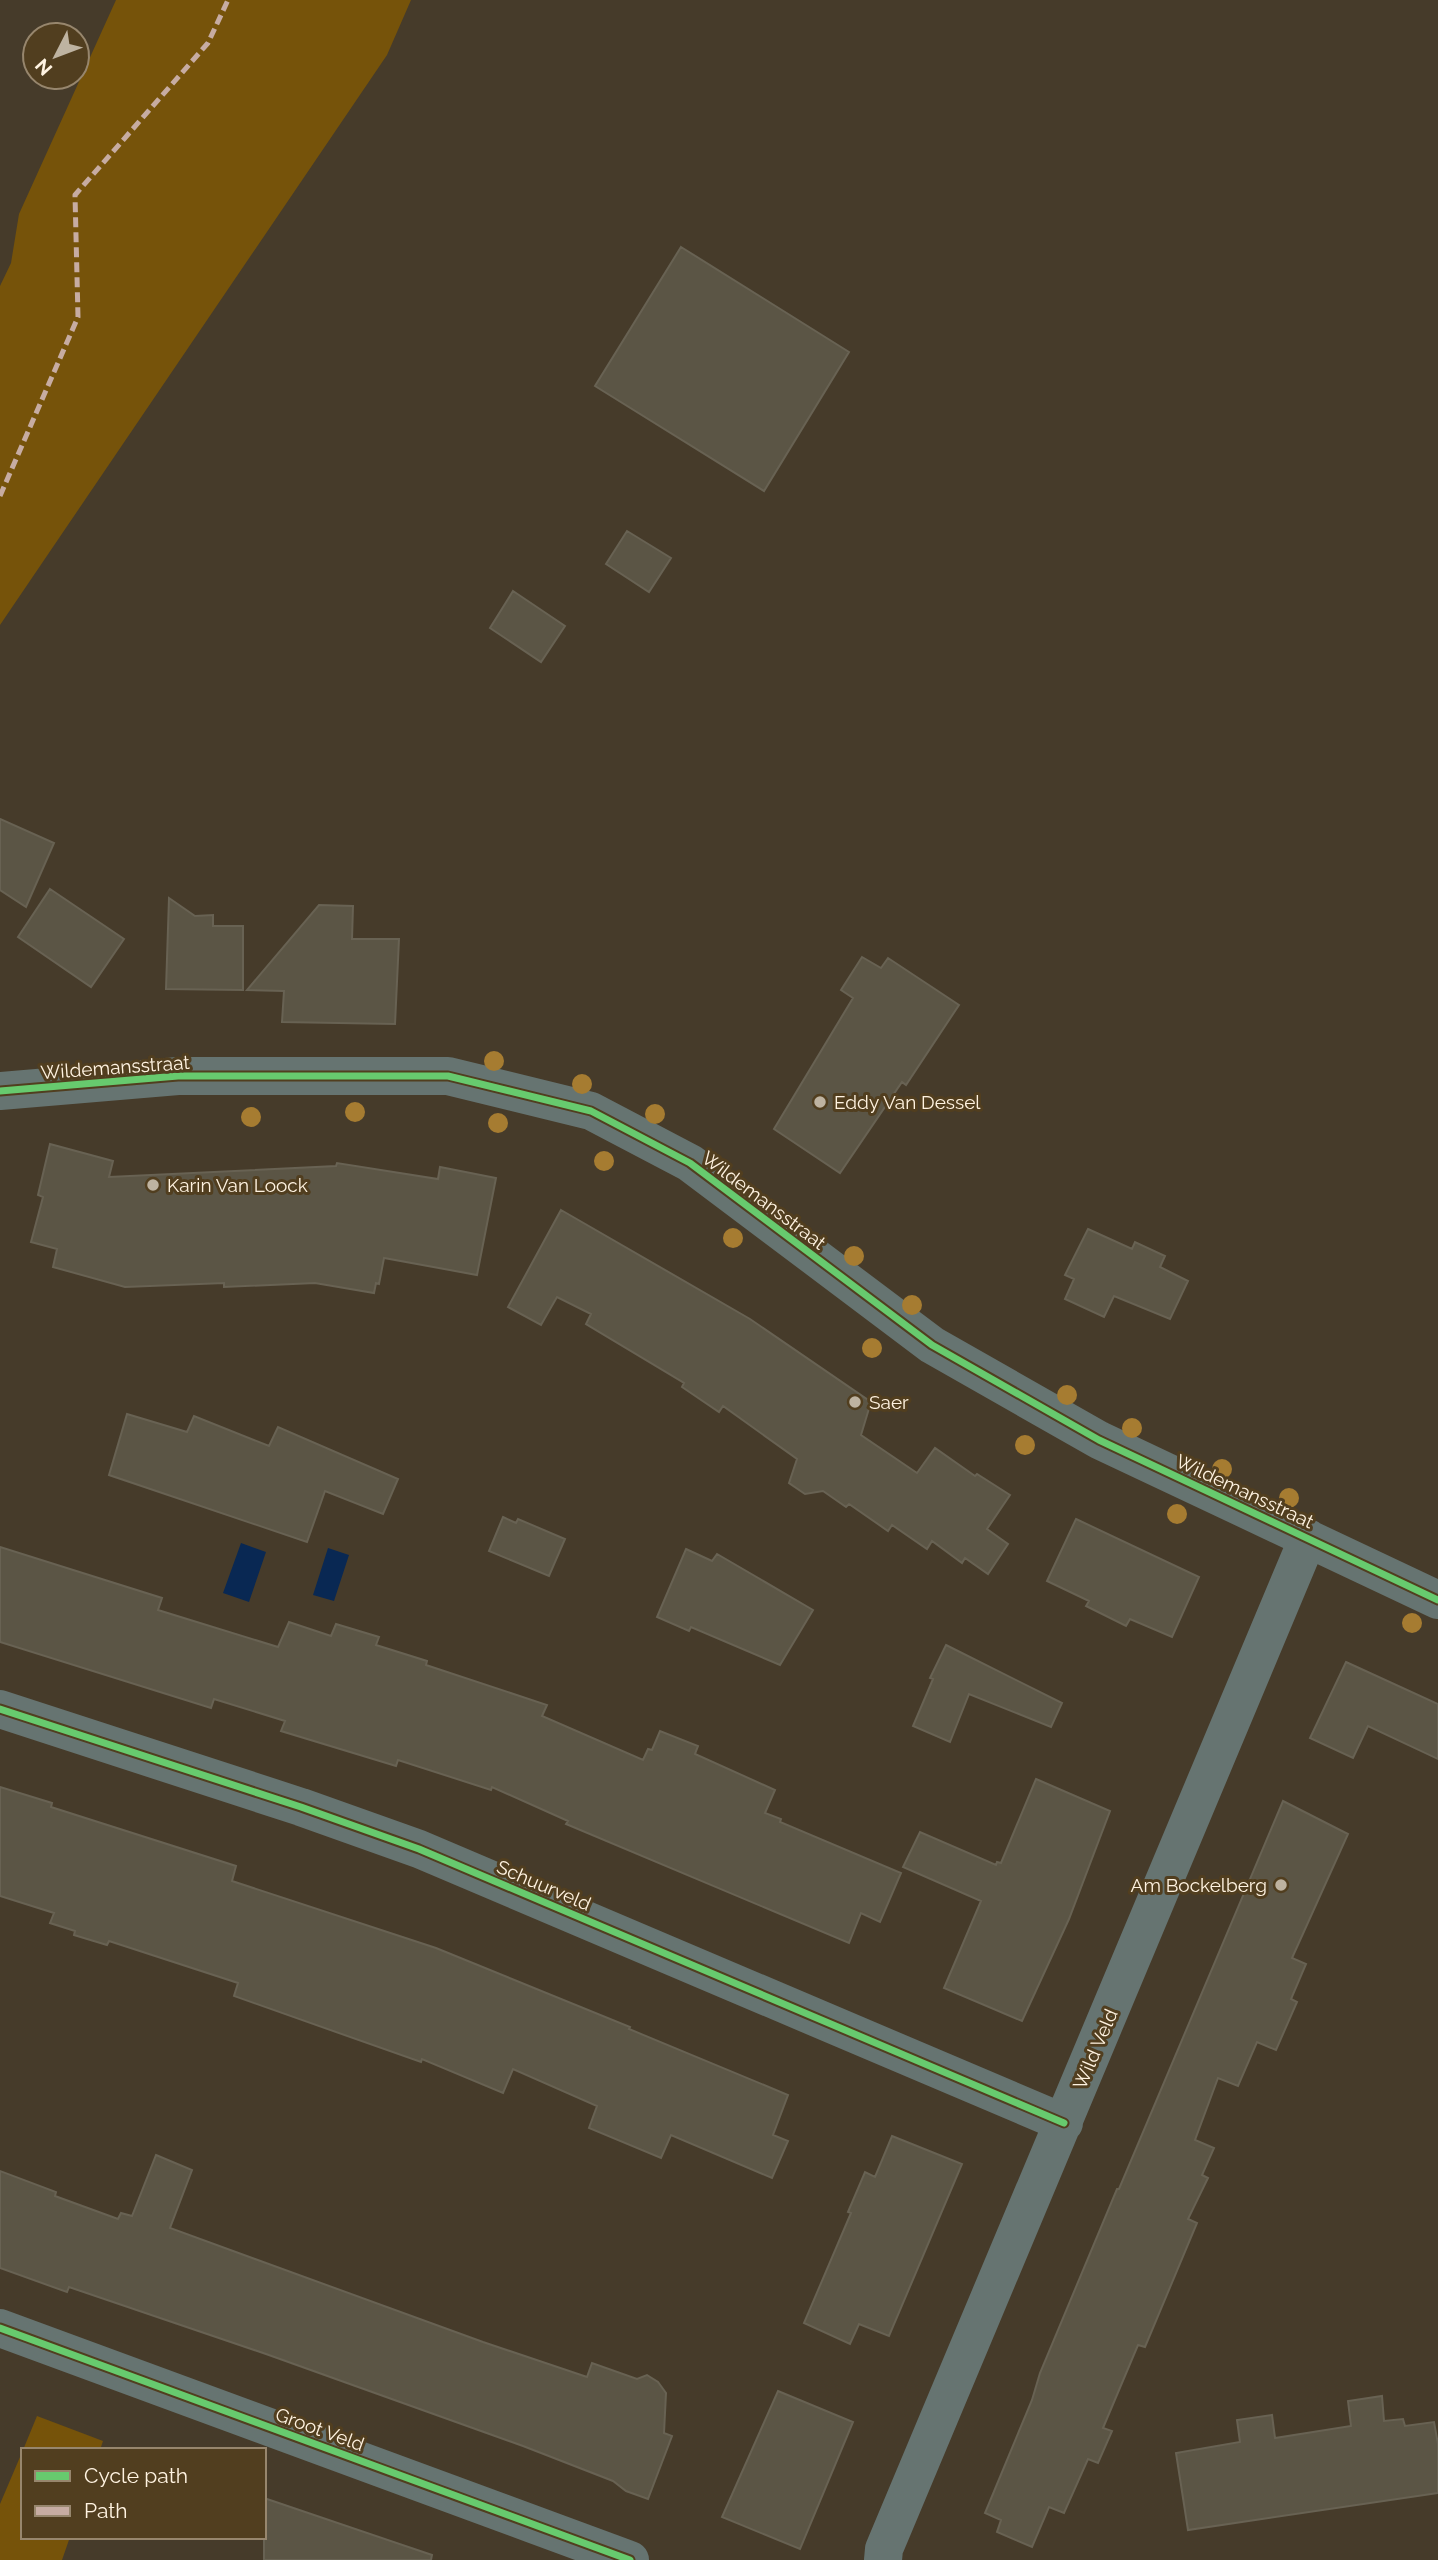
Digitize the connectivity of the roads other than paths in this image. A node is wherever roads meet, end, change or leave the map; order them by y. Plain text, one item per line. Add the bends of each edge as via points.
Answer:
1 (0, 1091) edge
2 (1308, 1538) junction
3 (1438, 1600) edge
4 (0, 1709) edge
5 (1064, 2123) junction
6 (0, 2328) edge
7 (630, 2560) edge
8 (883, 2560) edge

1 - 2 street, Wildemansstraat via 178,1076 448,1076 591,1111 690,1163 932,1345 1099,1440
2 - 3 street, Wildemansstraat
2 - 5 street, Wild Veld
4 - 5 street, Schuurveld via 419,1849
5 - 8 street, Wild Veld
6 - 7 street, Groot Veld

